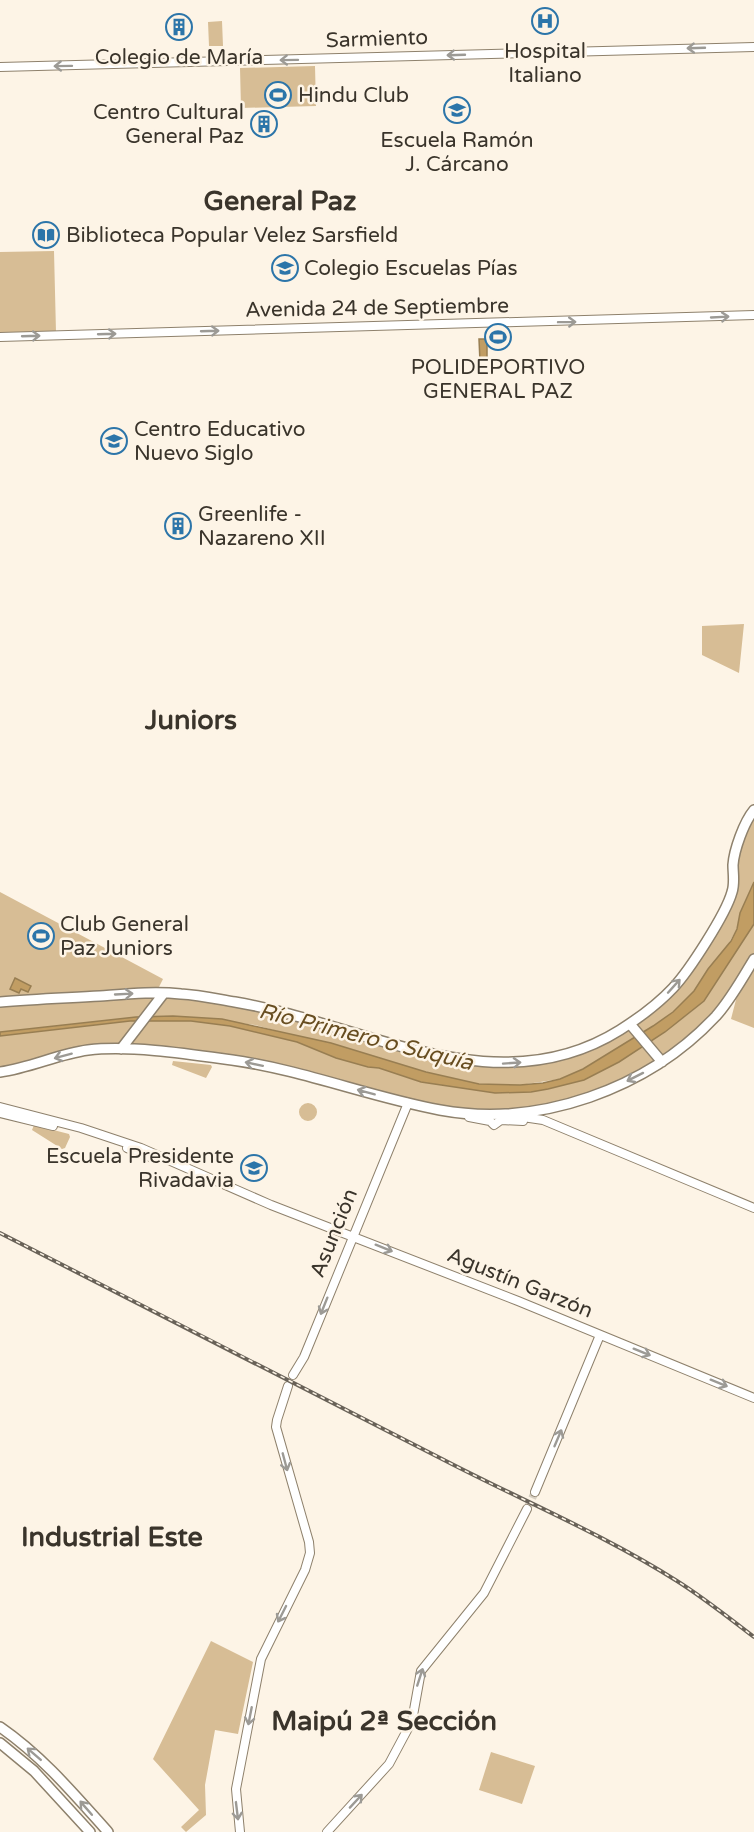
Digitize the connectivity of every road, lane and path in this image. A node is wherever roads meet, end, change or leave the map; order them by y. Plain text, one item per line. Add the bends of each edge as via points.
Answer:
1 (754, 46) edge
2 (0, 68) edge
3 (754, 315) edge
4 (0, 337) edge
5 (754, 810) edge
6 (754, 959) edge
7 (162, 996) junction
8 (0, 1002) edge
9 (633, 1027) junction
10 (122, 1048) junction
11 (660, 1060) junction
12 (0, 1072) edge
13 (408, 1103) junction
14 (0, 1107) edge
15 (448, 1112) junction
16 (0, 1113) edge
17 (499, 1114) junction
18 (585, 1138) junction
19 (271, 1205) junction
20 (754, 1208) edge
21 (352, 1235) junction
22 (600, 1335) junction
23 (293, 1376) dead end
24 (288, 1386) dead end
25 (754, 1398) edge
26 (535, 1492) tunnel mouth
27 (527, 1509) tunnel mouth
28 (0, 1727) edge
29 (0, 1743) edge
30 (72, 1811) junction
31 (90, 1832) edge
32 (96, 1832) edge
33 (108, 1832) edge
34 (240, 1832) edge
35 (327, 1832) edge

1 -> 2 main road, Sarmiento
4 -> 3 main road, Avenida 24 de Septiembre
9 -> 5 main road via 677,983 726,907 733,888 735,857
6 - 11 main road via 717,1015 694,1037
8 -> 7 main road
7 -> 9 main road via 237,1002 447,1057 497,1064 577,1052
7 - 10 main road
9 - 11 main road
10 -> 12 main road via 86,1050
13 -> 10 main road via 234,1060
11 -> 17 main road via 638,1076 584,1099 546,1109
13 - 15 main road
13 - 21 main road, Asunción
14 - 19 main road, Agustín Garzón via 141,1148
15 - 17 main road
15 - 18 main road via 494,1125 501,1120 525,1121
16 - 19 main road, Agustín Garzón via 105,1140
17 - 18 main road via 537,1118
18 - 20 main road
19 - 21 main road, Agustín Garzón
21 -> 22 main road, Agustín Garzón
21 -> 23 main road, Asunción
22 -> 25 main road, Agustín Garzón
26 -> 22 main road
24 -> 34 main road via 276,1427 310,1553 261,1659 236,1789
35 -> 27 main road via 389,1764 412,1721 421,1671 484,1593
33 -> 28 main road via 52,1770
29 - 30 main road
30 - 31 main road
30 - 32 main road

